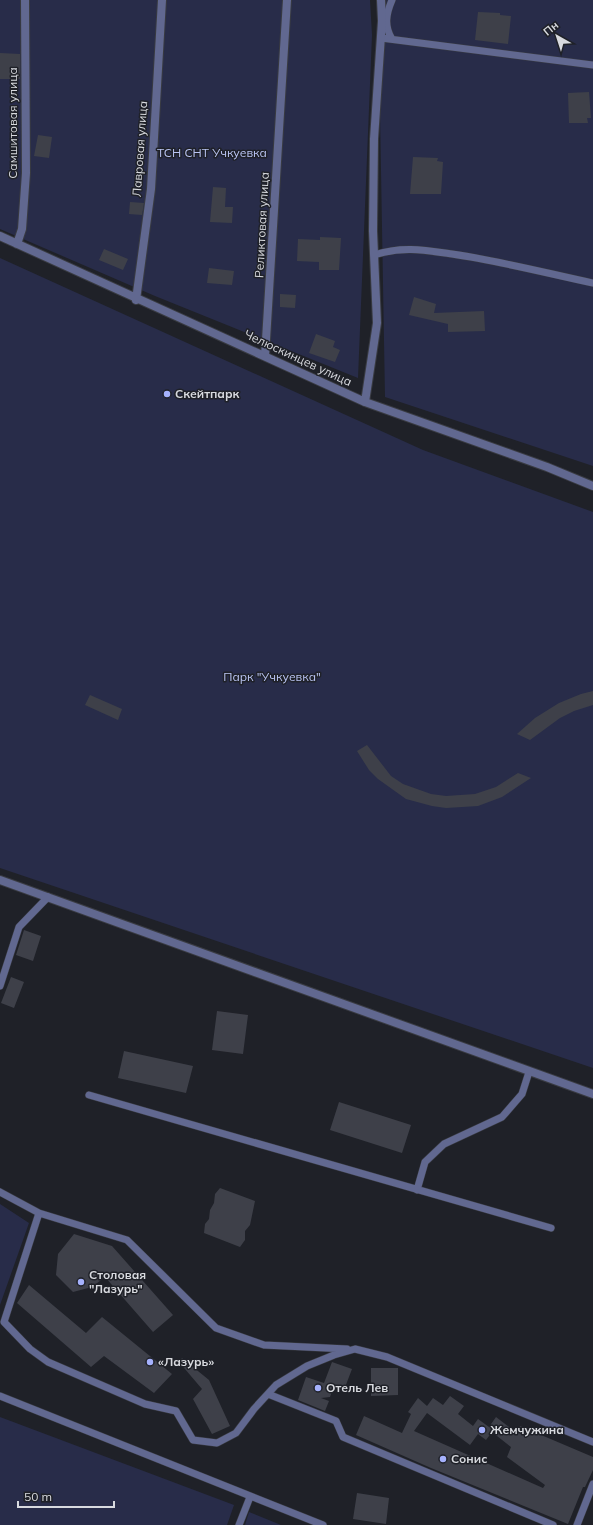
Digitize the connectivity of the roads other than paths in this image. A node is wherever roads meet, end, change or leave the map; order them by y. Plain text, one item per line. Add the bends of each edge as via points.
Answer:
1 (24, 0) edge
2 (162, 0) edge
3 (287, 0) edge
4 (381, 0) edge
5 (392, 0) edge
6 (381, 38) junction
7 (392, 40) junction
8 (593, 65) edge
9 (0, 236) edge
10 (17, 244) junction
11 (374, 255) junction
12 (593, 283) edge
13 (136, 300) junction
14 (265, 356) junction
15 (365, 402) junction
16 (593, 486) edge
17 (0, 880) edge
18 (48, 897) junction
19 (0, 986) edge
20 (529, 1072) junction
21 (593, 1094) edge
22 (89, 1095) dead end
23 (417, 1190) junction
24 (0, 1192) edge
25 (39, 1213) junction
26 (551, 1228) dead end
27 (355, 1349) junction
28 (268, 1394) junction
29 (0, 1396) edge
30 (593, 1442) edge
31 (593, 1484) edge
32 (250, 1497) junction
33 (239, 1525) edge
34 (323, 1525) edge
35 (553, 1525) edge
36 (577, 1525) edge

1 - 10 street, Самшитовая улица via 26,173 22,229
2 - 13 street, Лавровая улица via 151,189
3 - 14 street, Реликтовая улица
4 - 6 street
5 - 7 lane via 386,19 386,28
6 - 7 lane
6 - 11 street via 374,139
7 - 8 lane
9 - 10 street, Челюскинцев улица
10 - 13 street, Челюскинцев улица
11 - 12 lane via 399,248 419,250 508,263
11 - 15 street via 377,323
13 - 14 street, Челюскинцев улица
14 - 15 street, Челюскинцев улица
15 - 16 street, Челюскинцев улица
17 - 18 street
18 - 19 lane via 19,927
18 - 20 street
20 - 21 street
20 - 23 lane via 522,1094 502,1117 444,1144 426,1162
22 - 23 lane
23 - 26 lane
24 - 25 lane
25 - 27 lane via 127,1240 216,1328 264,1345
25 - 28 lane via 4,1322 30,1349 48,1362 145,1404 176,1412 193,1440 217,1443 236,1433
27 - 28 lane via 307,1366 276,1385
27 - 30 lane via 388,1357
28 - 35 lane via 336,1421 343,1437
29 - 32 lane
31 - 36 lane
32 - 33 lane
32 - 34 lane

